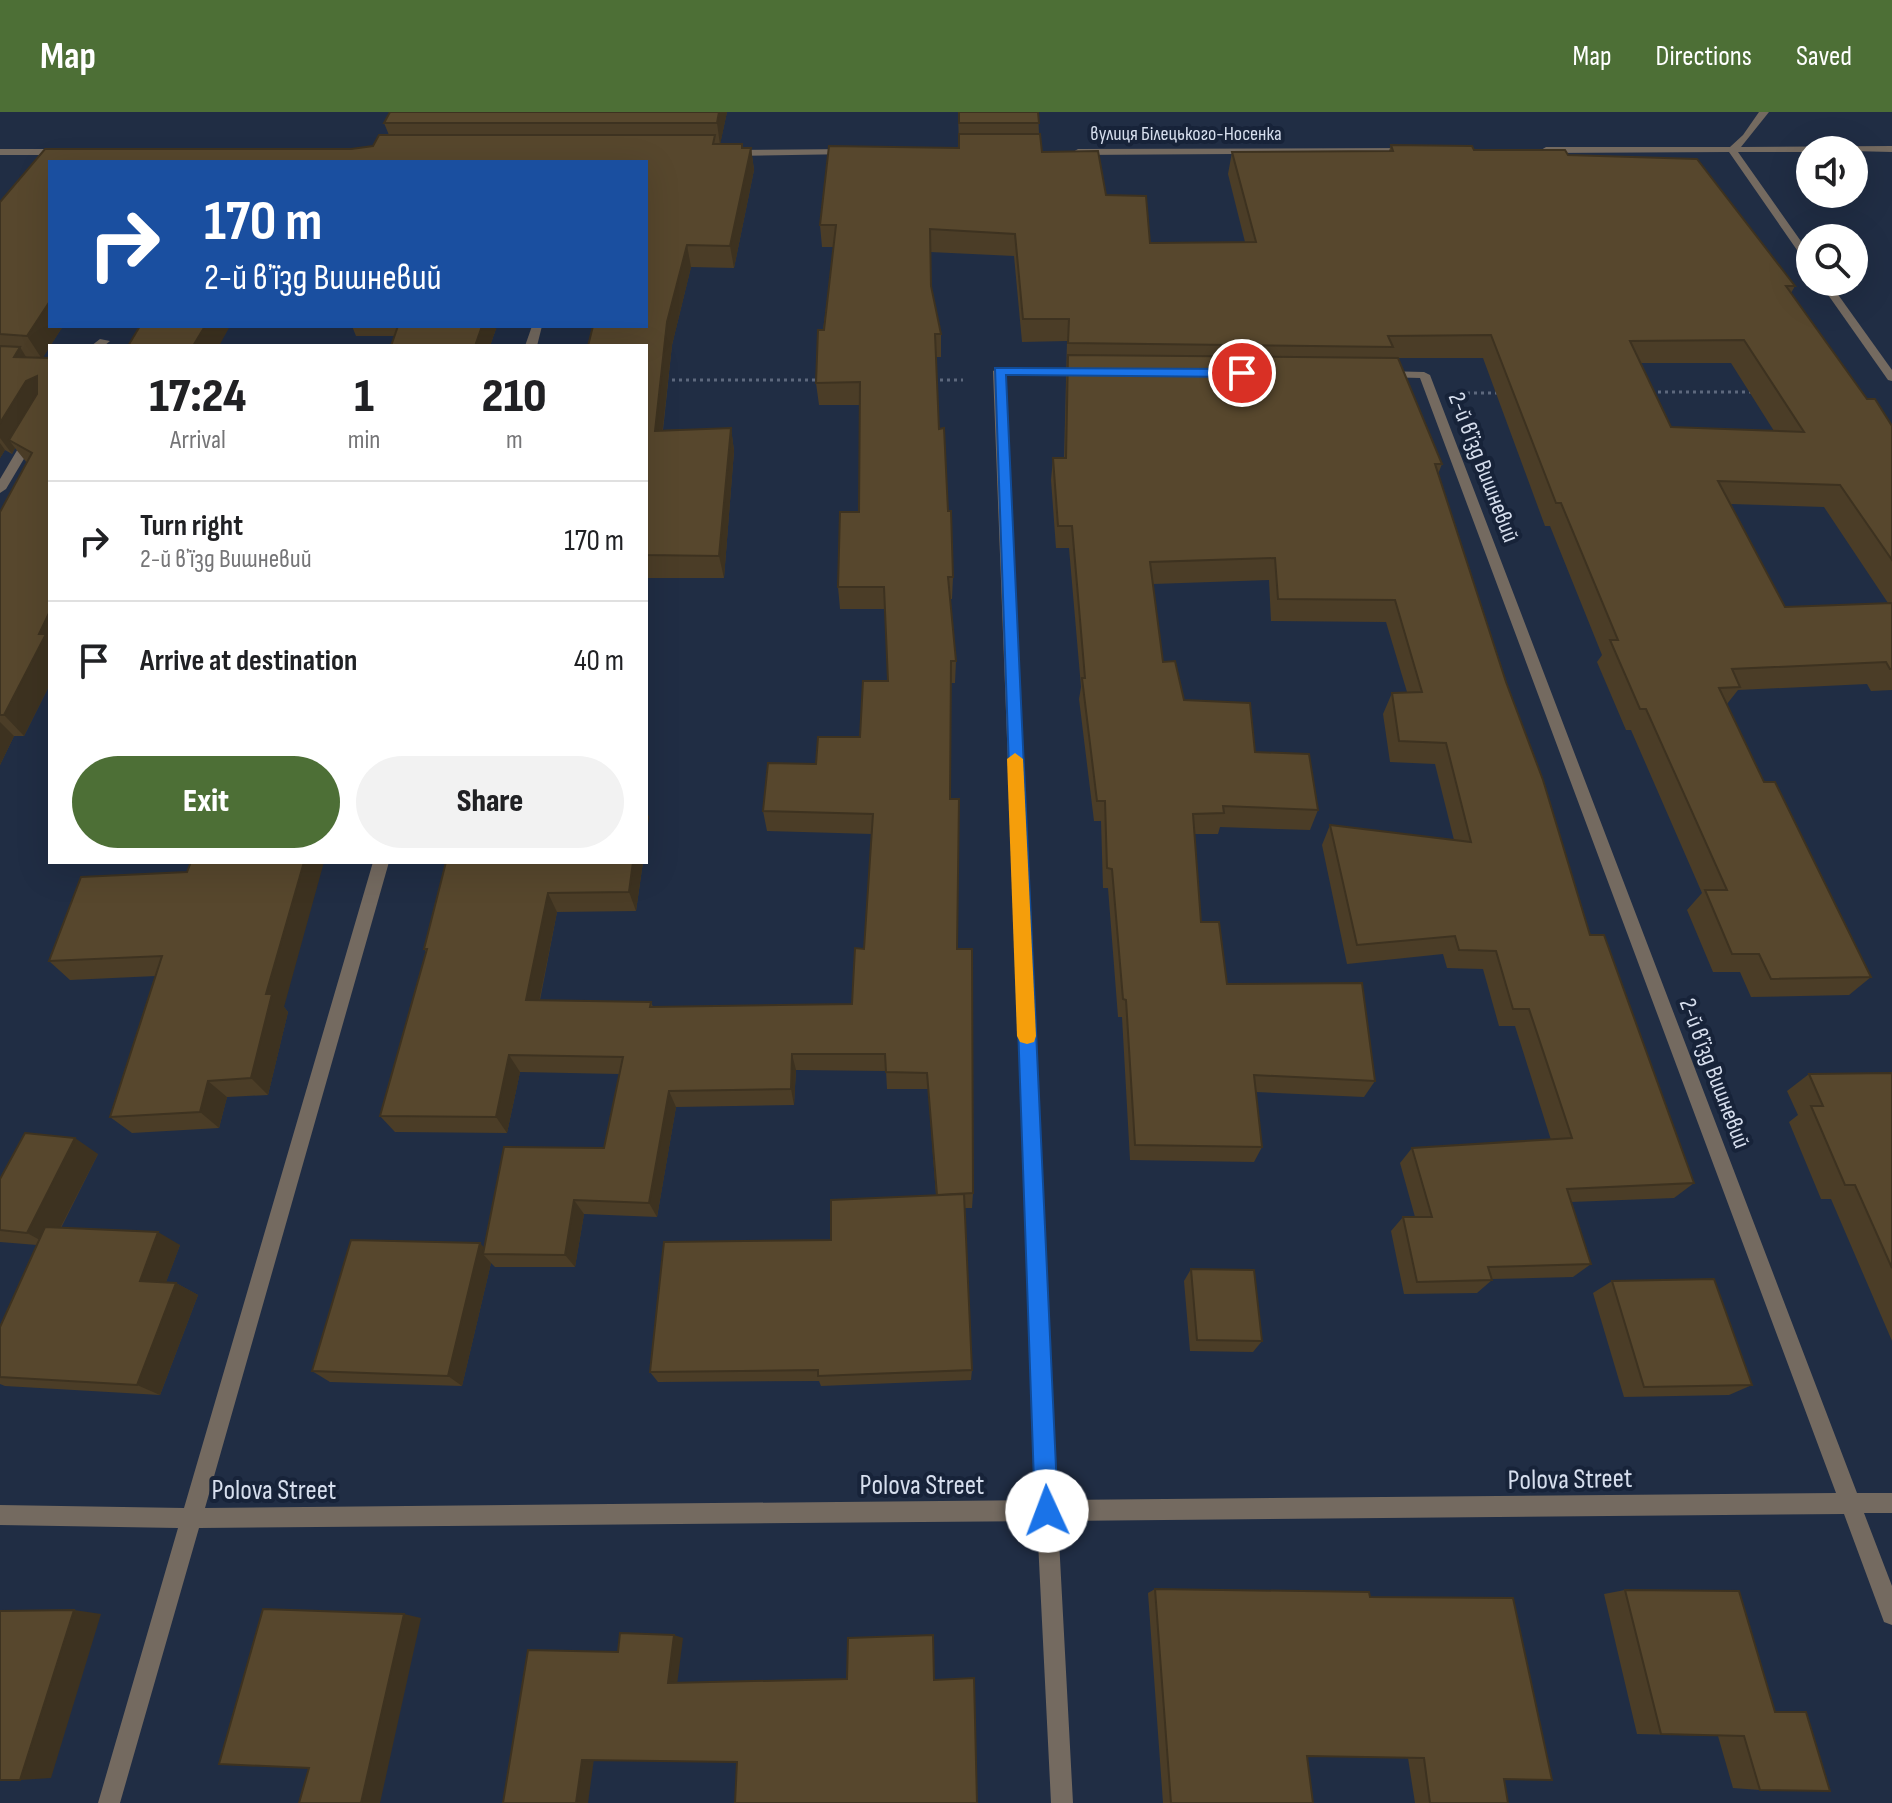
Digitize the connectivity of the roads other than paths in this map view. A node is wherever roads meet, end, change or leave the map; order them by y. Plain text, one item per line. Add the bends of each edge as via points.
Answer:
1 (1764, 112) edge
2 (1892, 149) edge
3 (1541, 150) edge
4 (1732, 150) junction
5 (1429, 151) edge
6 (0, 152) edge
7 (79, 152) edge
8 (856, 152) edge
9 (1063, 152) edge
10 (713, 153) edge
11 (1796, 241) edge
12 (1834, 296) edge
13 (1109, 372) edge
14 (1361, 374) edge
15 (1892, 378) edge
16 (48, 408) edge
17 (0, 489) edge
18 (380, 864) edge
19 (1853, 1503) junction
20 (1892, 1503) edge
21 (1047, 1511) junction
22 (0, 1515) edge
23 (190, 1518) junction
24 (1892, 1614) edge
25 (109, 1803) edge
26 (1062, 1803) edge

1 - 4 street
2 - 4 street
3 - 4 street
4 - 11 street
5 - 9 street, вулиця Білецького-Носенка
6 - 7 street
8 - 10 street
12 - 15 street
13 - 21 street via 999,371
14 - 19 street, 2-й вʼїзд Вишневий via 1424,375
16 - 17 street
18 - 23 street
19 - 20 street, Polova Street
19 - 21 street, Polova Street
19 - 24 street, 2-й вʼїзд Вишневий
21 - 23 street, Polova Street
21 - 26 street
22 - 23 street, Polova Street
23 - 25 street

